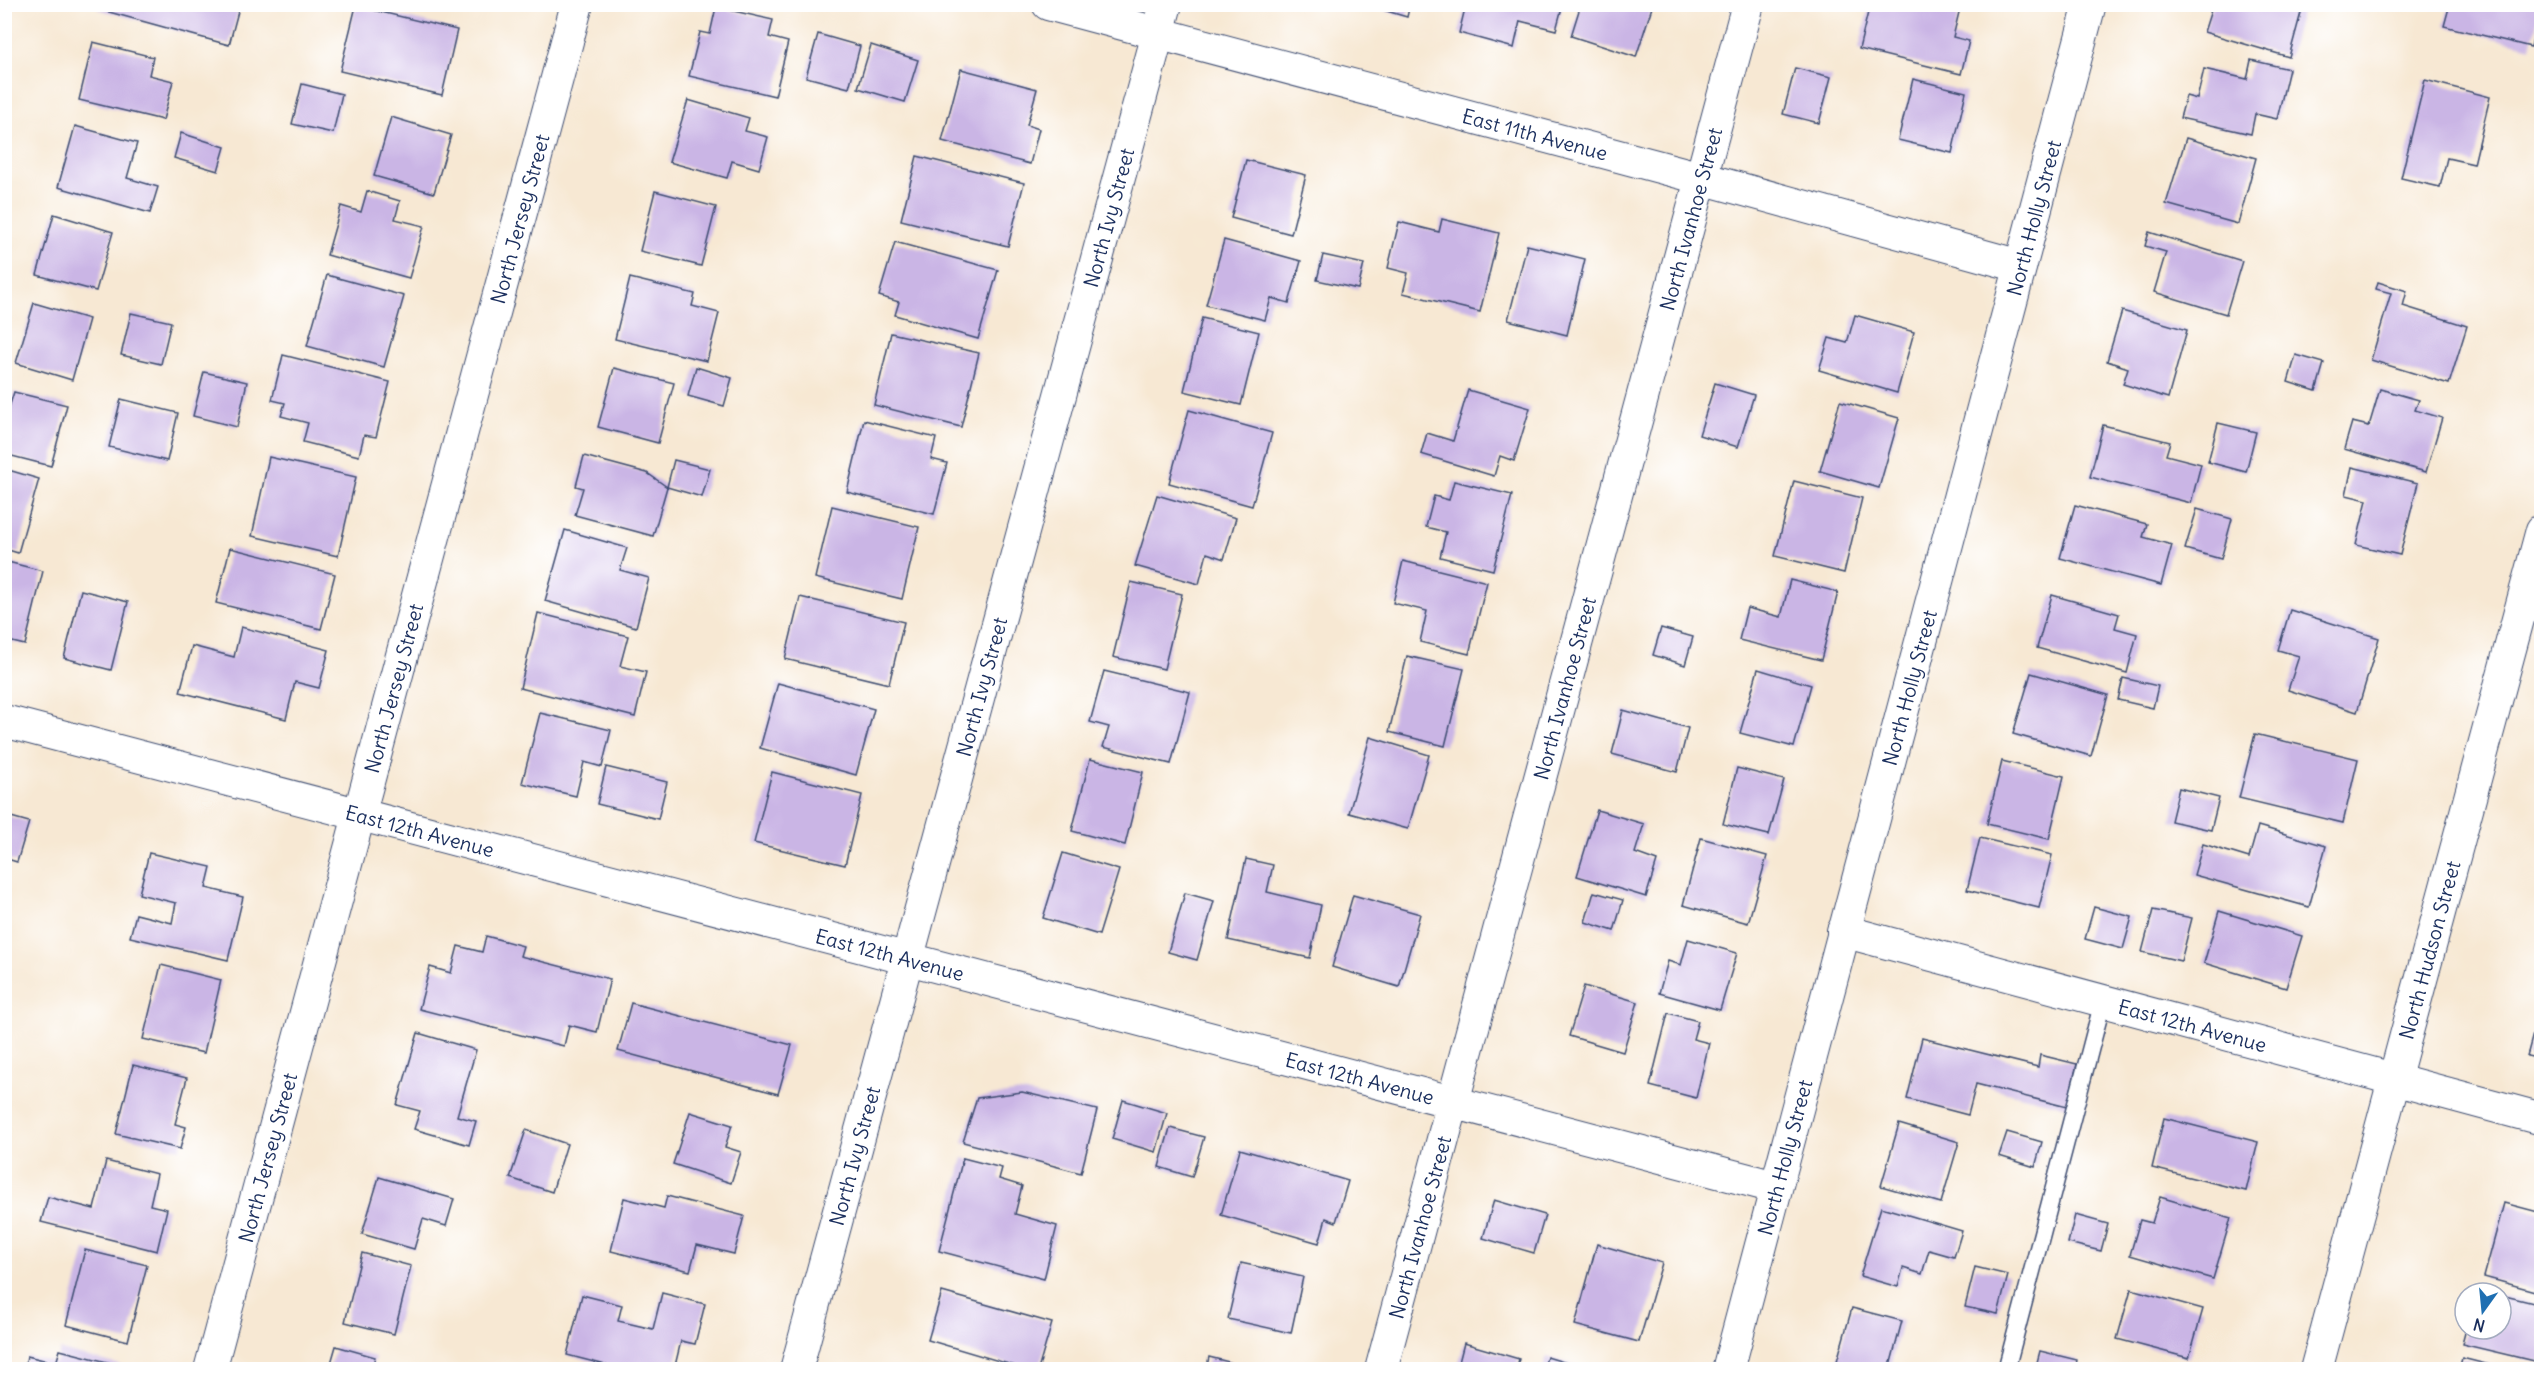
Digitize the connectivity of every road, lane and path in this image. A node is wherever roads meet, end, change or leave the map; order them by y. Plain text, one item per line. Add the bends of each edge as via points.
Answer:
1 (577, 4) edge
2 (1048, 4) edge
3 (1748, 4) edge
4 (2090, 4) edge
5 (1162, 19) edge
6 (1701, 178) junction
7 (2020, 266) junction
8 (2541, 530) edge
9 (4, 721) edge
10 (358, 813) junction
11 (1843, 931) junction
12 (908, 958) junction
13 (2103, 1001) junction
14 (2394, 1079) junction
15 (1453, 1103) junction
16 (2541, 1119) edge
17 (1775, 1187) junction
18 (210, 1370) edge
19 (796, 1370) edge
20 (1381, 1370) edge
21 (1728, 1370) edge
22 (2006, 1370) edge
23 (2316, 1370) edge

1 - 10 street, North Jersey Street
2 - 5 street, East 11th Avenue
3 - 6 street, North Ivanhoe Street
4 - 7 street, North Holly Street
5 - 6 street, East 11th Avenue
5 - 12 street, North Ivy Street
6 - 7 street, East 11th Avenue
6 - 15 street, North Ivanhoe Street
7 - 11 street, North Holly Street
8 - 14 street, North Hudson Street
9 - 10 street, East 12th Avenue
10 - 12 street, East 12th Avenue
10 - 18 street, North Jersey Street
11 - 13 street, East 12th Avenue
11 - 17 street, North Holly Street
12 - 15 street, East 12th Avenue
12 - 19 street, North Ivy Street
13 - 14 street, East 12th Avenue
13 - 22 lane
14 - 16 street, East 12th Avenue
14 - 23 street, North Hudson Street
15 - 17 street, East 12th Avenue
15 - 20 street, North Ivanhoe Street
17 - 21 street, North Holly Street

